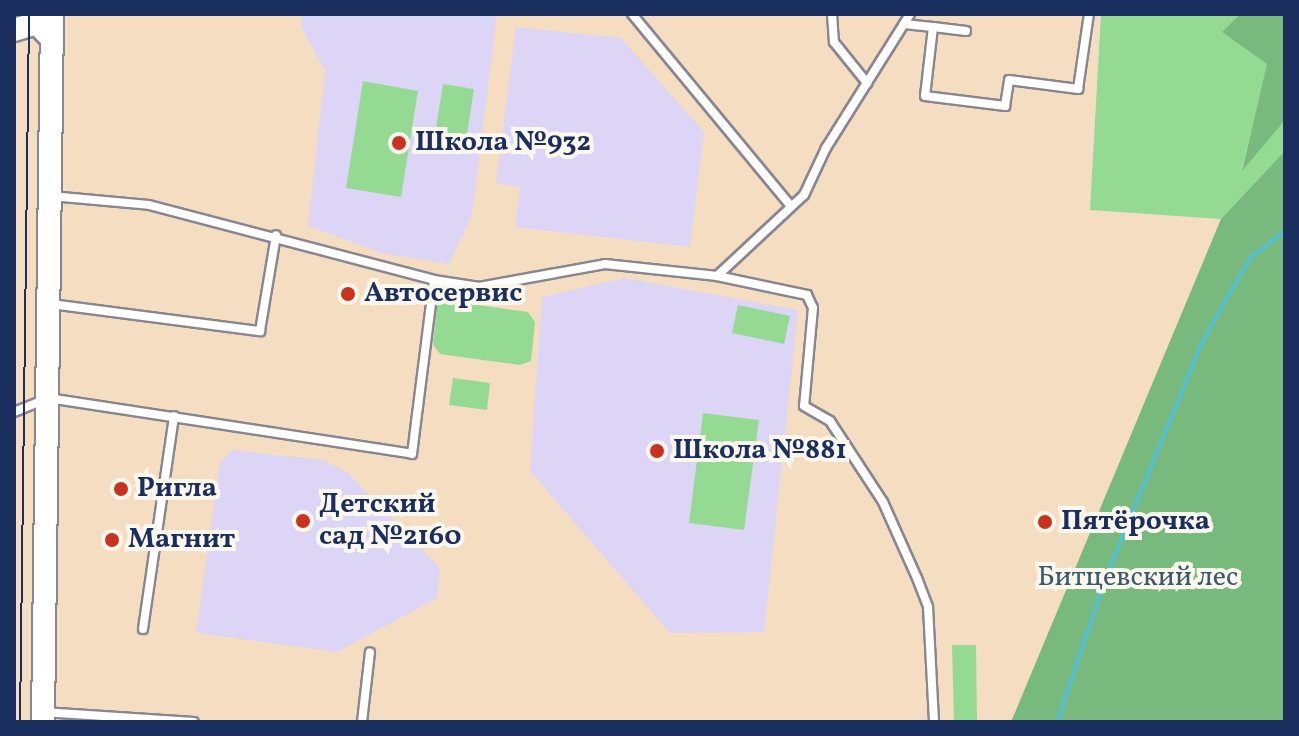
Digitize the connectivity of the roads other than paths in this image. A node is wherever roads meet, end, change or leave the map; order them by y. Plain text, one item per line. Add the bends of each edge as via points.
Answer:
1 (52, 14) edge
2 (632, 14) edge
3 (832, 14) edge
4 (910, 14) edge
5 (1089, 14) edge
6 (904, 24) junction
7 (933, 27) junction
8 (14, 30) edge
9 (966, 31) dead end
10 (51, 38) junction
11 (867, 83) junction
12 (50, 195) junction
13 (791, 206) junction
14 (276, 235) junction
15 (717, 276) junction
16 (434, 280) junction
17 (48, 304) junction
18 (48, 398) junction
19 (14, 412) edge
20 (174, 416) junction
21 (143, 629) dead end
22 (370, 652) dead end
23 (43, 717) edge
24 (194, 722) edge
25 (362, 722) edge
26 (934, 722) edge

1 - 10 main road
2 - 13 lane
3 - 11 lane via 834,42
4 - 6 lane
5 - 7 lane via 1078,89 1009,80 1005,106 925,96
6 - 7 lane
6 - 11 lane
7 - 9 lane
8 - 10 main road via 37,23
10 - 12 main road
11 - 13 lane via 804,195
12 - 14 lane via 149,205
12 - 17 main road
13 - 15 lane
14 - 16 lane
14 - 17 lane via 260,331
15 - 16 lane via 605,264 479,287
15 - 26 lane via 807,295 813,308 804,406 830,421 883,502 917,578 928,607
16 - 20 lane via 412,454
17 - 18 main road
18 - 19 lane
18 - 20 lane
18 - 23 main road
20 - 21 lane
22 - 25 lane
23 - 24 lane

